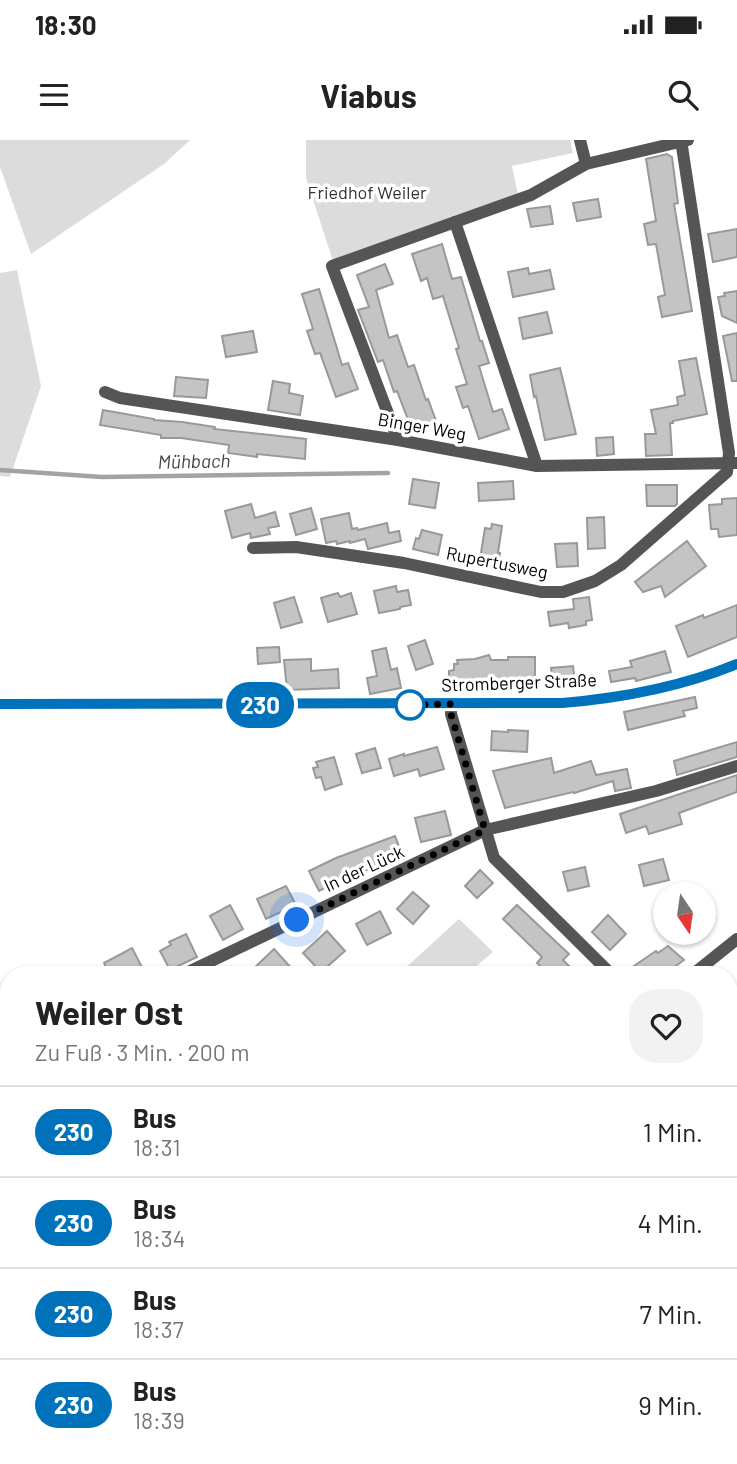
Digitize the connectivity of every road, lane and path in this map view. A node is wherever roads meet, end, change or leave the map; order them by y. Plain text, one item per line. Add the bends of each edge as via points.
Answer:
1 (580, 140) edge
2 (684, 141) edge
3 (586, 164) junction
4 (455, 222) junction
5 (105, 392) dead end
6 (398, 440) junction
7 (732, 463) edge
8 (537, 466) junction
9 (253, 548) dead end
10 (737, 664) edge
11 (0, 704) edge
12 (451, 704) junction
13 (737, 766) edge
14 (485, 830) junction
15 (737, 939) edge
16 (201, 966) edge
17 (603, 966) edge
18 (703, 966) edge

1 - 3 street
2 - 3 street
2 - 7 street
3 - 4 street via 531,195
4 - 6 street via 332,266
4 - 8 street
5 - 6 street, Binger Weg
6 - 8 street, Binger Weg
7 - 8 street, Binger Weg
7 - 9 street, Rupertusweg via 621,565 596,581 563,592 541,592 404,563 296,547
10 - 12 main road, Stromberger Straße via 664,688 608,699
11 - 12 main road, Stromberger Straße
12 - 14 street
13 - 14 street, In der Lück via 656,791
14 - 16 street, In der Lück
14 - 17 street via 494,858
15 - 18 street

